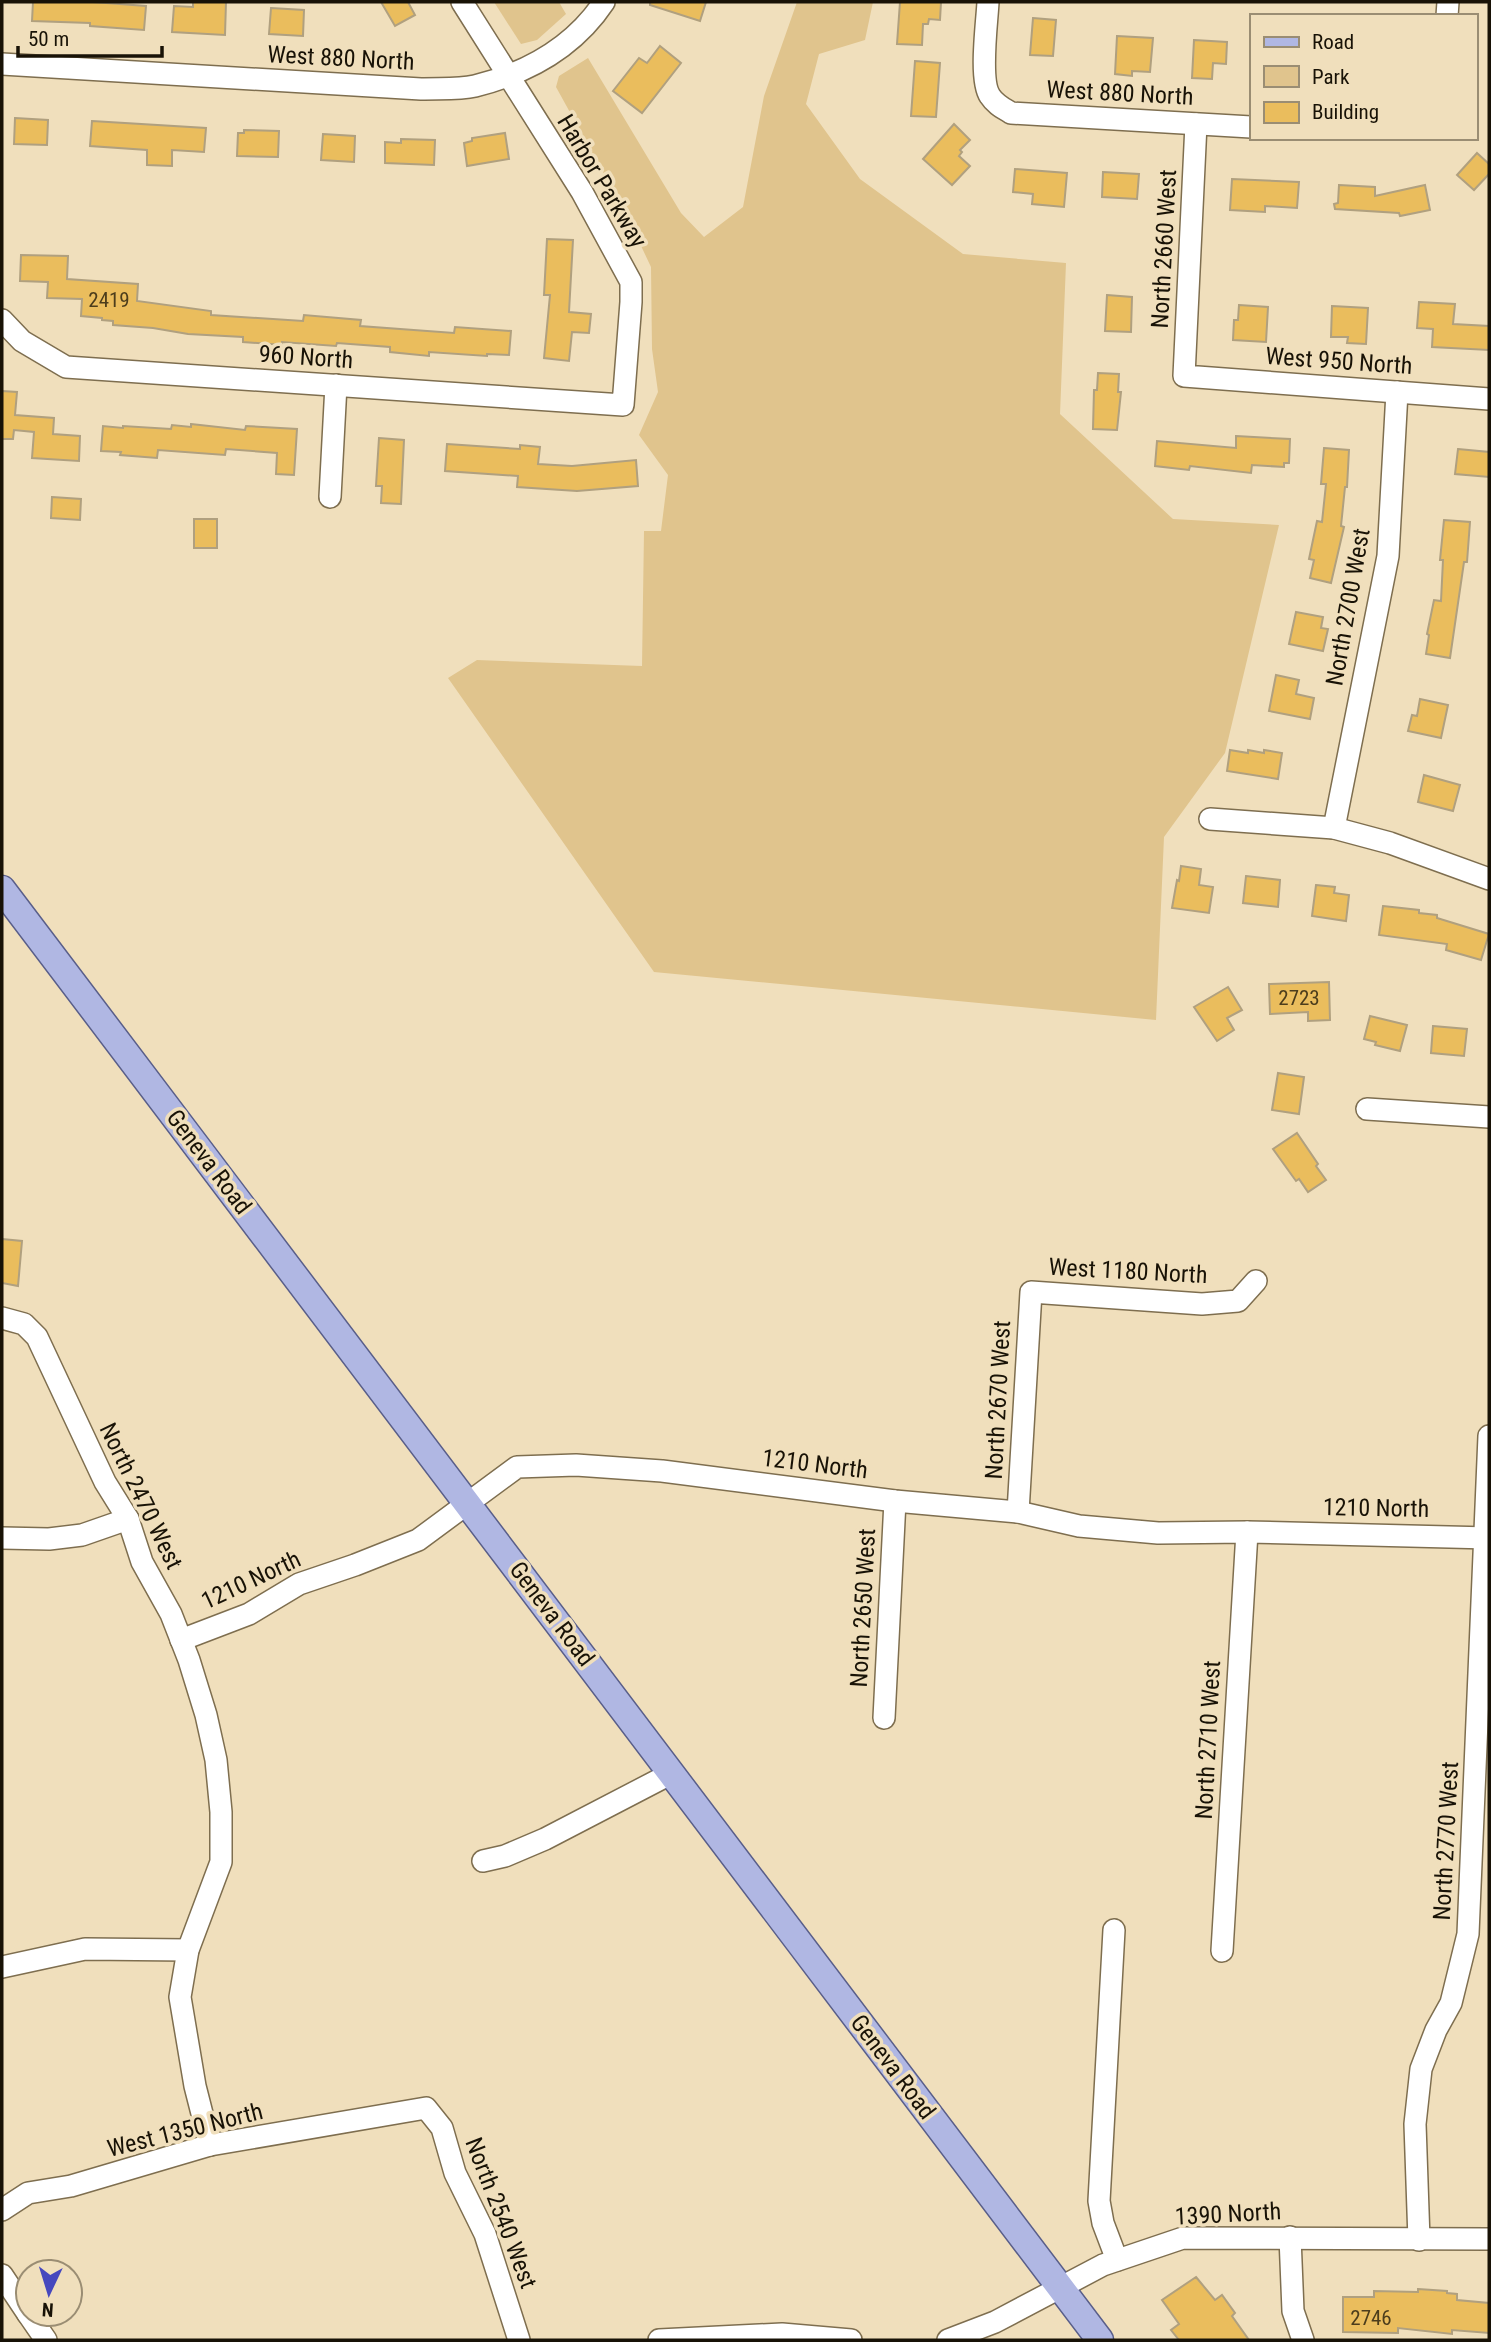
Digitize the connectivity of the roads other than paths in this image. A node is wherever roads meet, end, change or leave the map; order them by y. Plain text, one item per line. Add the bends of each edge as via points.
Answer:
1 (462, 2) edge
2 (604, 2) edge
3 (988, 2) edge
4 (2, 64) edge
5 (506, 75) junction
6 (1196, 124) junction
7 (1250, 127) edge
8 (2, 320) edge
9 (1185, 376) joint
10 (336, 385) junction
11 (1397, 392) junction
12 (1489, 399) edge
13 (623, 405) joint
14 (330, 497) dead end
15 (1210, 819) dead end
16 (1334, 828) junction
17 (1489, 879) edge
18 (2, 888) edge
19 (1367, 1109) dead end
20 (1489, 1117) edge
21 (1256, 1281) dead end
22 (1031, 1292) joint
23 (2, 1318) edge
24 (1489, 1436) edge
25 (895, 1501) junction
26 (467, 1503) junction
27 (1018, 1512) junction
28 (128, 1519) junction
29 (1247, 1532) junction
30 (1487, 1537) edge
31 (2, 1538) edge
32 (181, 1640) junction
33 (884, 1718) dead end
34 (1483, 1746) edge
35 (672, 1773) junction
36 (484, 1861) dead end
37 (1114, 1930) dead end
38 (188, 1950) junction
39 (1222, 1951) dead end
40 (2, 1967) edge
41 (426, 2109) joint
42 (210, 2145) junction
43 (2, 2210) edge
44 (1290, 2237) junction
45 (1489, 2239) edge
46 (1419, 2240) junction
47 (1116, 2260) junction
48 (2, 2276) edge
49 (1061, 2286) junction
50 (14, 2294) edge
51 (519, 2340) edge
52 (659, 2340) edge
53 (851, 2340) edge
54 (948, 2340) edge
55 (1100, 2340) edge
56 (1303, 2340) edge

1 - 5 street, Harbor Parkway
2 - 5 street, West 880 North via 561,48
3 - 6 street, West 880 North via 984,80 1000,107 1012,113
4 - 5 street, West 880 North via 421,89 473,87
5 - 13 street, Harbor Parkway via 582,192 631,282
6 - 7 street, West 880 North
6 - 9 street, North 2660 West
8 - 10 street, 960 North via 22,341 66,367
9 - 11 street, West 950 North
10 - 13 street, 960 North
10 - 14 street
11 - 12 street, West 950 North
11 - 16 street, North 2700 West via 1388,556
15 - 16 street
16 - 17 street
18 - 26 main road, Geneva Road
19 - 20 street
21 - 22 street, West 1180 North via 1238,1301 1202,1304
22 - 27 street, North 2670 West
23 - 28 street, North 2470 West via 24,1324 37,1337 105,1482
24 - 30 street, North 2770 West
25 - 26 street, 1210 North via 662,1471 576,1465 517,1467
25 - 27 street, 1210 North
25 - 33 street, North 2650 West
26 - 32 street, 1210 North via 418,1540 299,1584 249,1614
26 - 35 main road, Geneva Road
27 - 29 street, 1210 North via 1079,1525 1158,1533
28 - 31 street via 82,1535
28 - 32 street, North 2470 West via 142,1562 172,1614
29 - 30 street, 1210 North
29 - 39 street, North 2710 West
30 - 34 street, North 2770 West
32 - 38 street, North 2470 West via 206,1715 221,1812 221,1862
34 - 46 street, North 2770 West via 1468,1934 1451,2003 1421,2069 1415,2124
35 - 36 street via 545,1839
35 - 49 main road, Geneva Road
37 - 47 street via 1099,2201
38 - 40 street via 85,1949
38 - 42 street, North 2470 West via 180,1997
41 - 42 street, West 1350 North
41 - 51 street, North 2540 West via 442,2128 455,2173 485,2234
42 - 43 street, West 1350 North via 71,2186 28,2193
44 - 46 street, 1390 North
44 - 47 street, 1390 North via 1182,2238
44 - 56 street via 1293,2311
45 - 46 street, 1390 North
47 - 49 street, 1390 North
48 - 50 street
49 - 54 street, 1390 North via 995,2322
49 - 55 main road, Geneva Road
52 - 53 street via 782,2333

